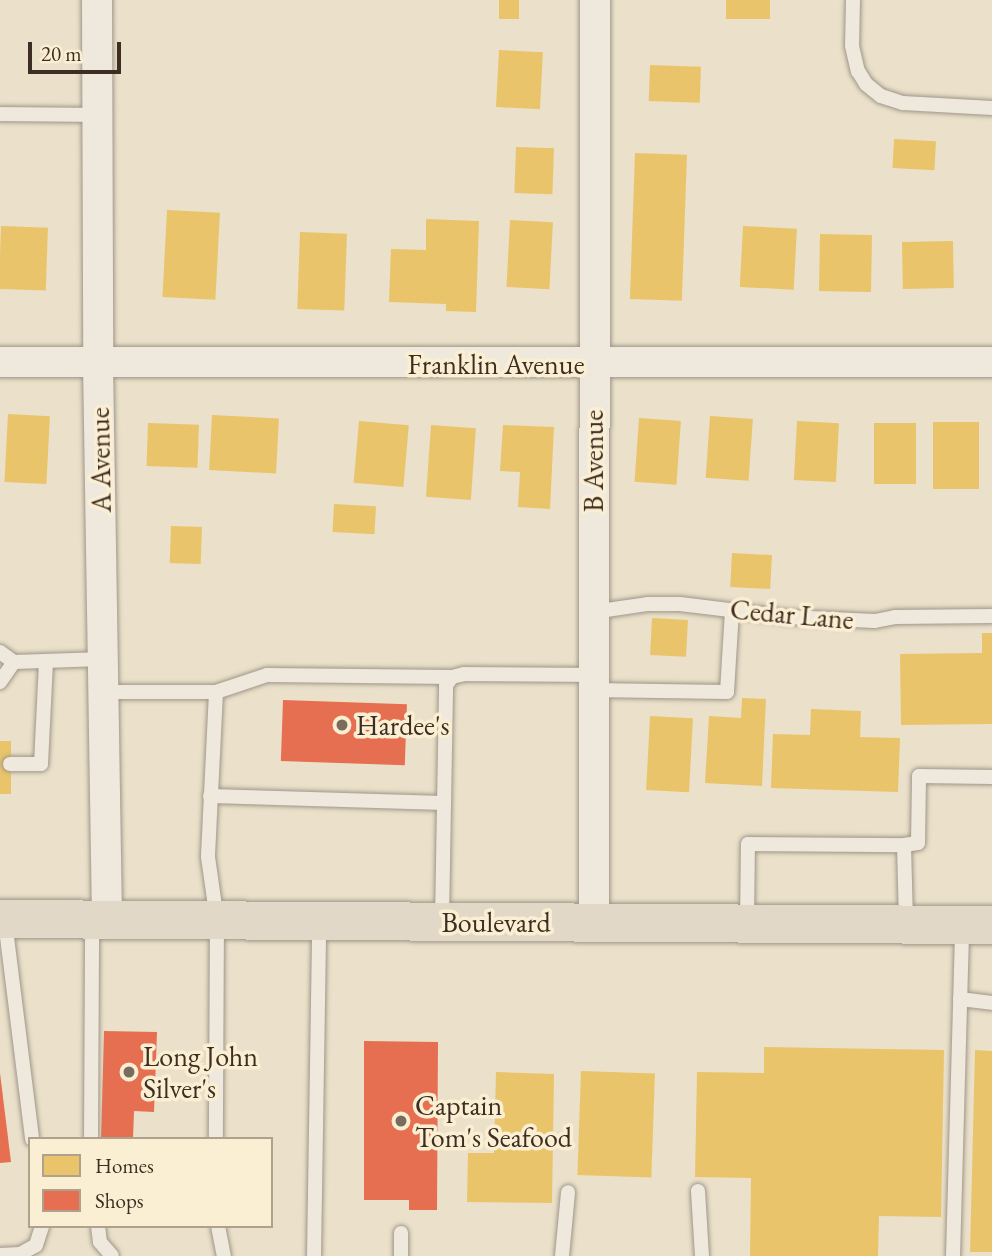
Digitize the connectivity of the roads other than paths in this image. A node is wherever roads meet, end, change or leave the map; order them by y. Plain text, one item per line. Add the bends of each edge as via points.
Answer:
1 (97, 0) edge
2 (595, 0) edge
3 (853, 0) edge
4 (992, 108) edge
5 (0, 114) edge
6 (97, 115) junction
7 (0, 362) edge
8 (992, 362) edge
9 (98, 363) junction
10 (593, 365) junction
11 (732, 610) junction
12 (593, 612) junction
13 (992, 616) edge
14 (0, 652) edge
15 (103, 659) junction
16 (46, 661) junction
17 (14, 662) junction
18 (452, 677) junction
19 (0, 682) edge
20 (594, 683) junction
21 (104, 691) junction
22 (216, 692) junction
23 (10, 764) dead end
24 (992, 777) edge
25 (210, 796) junction
26 (444, 803) junction
27 (904, 845) junction
28 (2, 919) edge
29 (100, 919) junction
30 (217, 920) junction
31 (319, 921) junction
32 (442, 922) junction
33 (594, 923) junction
34 (747, 923) junction
35 (906, 924) junction
36 (977, 925) edge
37 (960, 999) junction
38 (992, 1003) edge
39 (32, 1137) edge
40 (91, 1137) edge
41 (216, 1137) edge
42 (698, 1191) dead end
43 (568, 1192) dead end
44 (41, 1228) edge
45 (98, 1228) edge
46 (218, 1228) edge
47 (401, 1233) dead end
48 (0, 1255) edge
49 (111, 1256) edge
50 (224, 1256) edge
51 (314, 1256) edge
52 (401, 1256) edge
53 (562, 1256) edge
54 (702, 1256) edge
55 (953, 1256) edge

1 - 6 street, A Avenue
2 - 10 street, B Avenue
3 - 4 lane via 852,46 858,71 873,90 902,103
5 - 6 lane
6 - 9 street, A Avenue
7 - 9 street, Franklin Avenue
8 - 10 street, Franklin Avenue
9 - 10 street, Franklin Avenue
9 - 15 street, A Avenue
10 - 12 street, B Avenue
11 - 12 lane, Cedar Lane via 648,604
11 - 13 lane, Cedar Lane via 875,621
11 - 20 lane via 727,692
12 - 20 street, B Avenue
14 - 17 lane
15 - 16 lane
15 - 21 street, A Avenue
16 - 17 lane
16 - 23 lane via 41,764
17 - 19 lane
18 - 20 lane
18 - 22 lane via 267,675
18 - 26 lane via 446,685
20 - 33 street, B Avenue
21 - 22 lane
21 - 29 street, A Avenue
22 - 25 lane
24 - 27 lane via 919,776 918,844
25 - 26 lane
25 - 30 lane via 208,857
26 - 32 lane
27 - 34 lane via 748,844
27 - 35 lane
28 - 29 main road, Boulevard
28 - 39 lane
29 - 30 main road, Boulevard
29 - 40 lane
30 - 31 main road, Boulevard
30 - 41 lane
31 - 32 main road, Boulevard
31 - 51 lane
32 - 33 main road, Boulevard
33 - 34 main road, Boulevard
34 - 35 main road, Boulevard
35 - 36 main road, Boulevard
36 - 37 lane
37 - 38 lane
37 - 55 lane
42 - 54 lane
43 - 53 lane
44 - 48 lane via 36,1245 20,1254
45 - 49 lane via 100,1242
46 - 50 lane
47 - 52 lane

